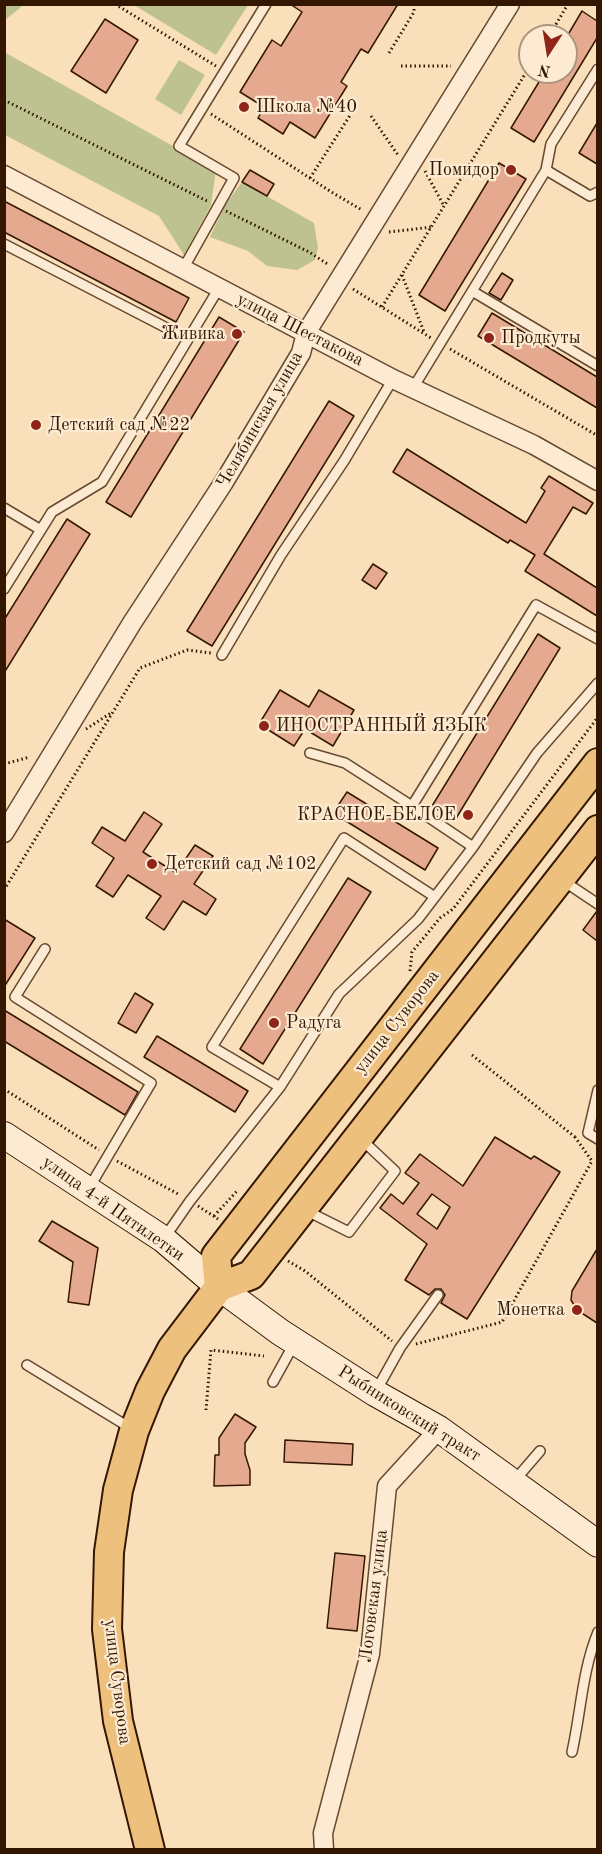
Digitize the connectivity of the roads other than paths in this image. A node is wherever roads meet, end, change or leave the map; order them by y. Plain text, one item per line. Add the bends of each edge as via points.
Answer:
1 (266, 4) edge
2 (510, 4) edge
3 (597, 69) edge
4 (546, 170) junction
5 (4, 175) edge
6 (597, 192) edge
7 (4, 244) edge
8 (183, 269) junction
9 (219, 288) junction
10 (472, 291) junction
11 (306, 333) junction
12 (188, 339) junction
13 (597, 366) edge
14 (393, 379) junction
15 (413, 388) junction
16 (597, 481) edge
17 (4, 508) edge
18 (41, 530) junction
19 (4, 589) edge
20 (597, 639) edge
21 (222, 655) road end
22 (597, 683) edge
23 (310, 753) dead end
24 (597, 763) edge
25 (412, 806) junction
26 (4, 832) edge
27 (594, 841) edge
28 (473, 847) junction
29 (560, 879) junction
30 (435, 897) junction
31 (597, 904) edge
32 (45, 949) dead end
33 (280, 1087) junction
34 (597, 1090) edge
35 (4, 1135) edge
36 (358, 1136) junction
37 (597, 1139) edge
38 (88, 1190) junction
39 (302, 1209) junction
40 (163, 1239) junction
41 (219, 1287) junction
42 (438, 1295) dead end
43 (295, 1342) junction
44 (27, 1365) dead end
45 (273, 1382) dead end
46 (375, 1393) junction
47 (439, 1428) junction
48 (134, 1431) junction
49 (540, 1451) dead end
50 (513, 1482) junction
51 (597, 1544) edge
52 (597, 1632) edge
53 (572, 1752) dead end
54 (150, 1850) edge
55 (324, 1850) edge

1 - 8 lane via 179,146 234,178
2 - 11 street, Челябинская улица
3 - 4 lane via 552,144
4 - 6 lane via 590,196
4 - 10 lane
5 - 8 street, улица Шестакова
7 - 12 lane
8 - 9 street, улица Шестакова
9 - 11 street, улица Шестакова
9 - 12 lane
10 - 13 lane
10 - 15 lane
11 - 14 street, улица Шестакова
11 - 26 street, Челябинская улица via 301,353 224,482
12 - 18 lane via 102,482 52,512
14 - 15 street, улица Шестакова
14 - 21 lane
15 - 16 street, улица Шестакова via 534,445
17 - 18 lane
18 - 19 lane
20 - 25 lane via 536,605
22 - 28 lane via 537,753
23 - 25 lane via 345,763
24 - 41 main road, улица Суворова via 216,1256
25 - 28 lane
27 - 29 main road
28 - 30 lane
29 - 31 lane
29 - 36 main road
30 - 33 lane via 418,919 339,994
30 - 33 lane via 344,838 212,1047
32 - 38 lane via 15,997 151,1083
33 - 40 lane
34 - 37 lane via 588,1133
35 - 38 main road, улица 4-й Пятилетки
36 - 39 main road
36 - 39 lane via 395,1171 349,1232
38 - 40 main road, улица 4-й Пятилетки
39 - 41 main road via 251,1275
40 - 41 main road, улица 4-й Пятилетки
41 - 43 main road, Рыбниковский тракт
41 - 48 main road, улица Суворова via 172,1349
42 - 46 lane via 400,1348
43 - 45 lane
43 - 46 main road, Рыбниковский тракт
44 - 48 lane
46 - 47 main road, Рыбниковский тракт
47 - 50 main road, Рыбниковский тракт
47 - 55 street, Логовская улица via 387,1486 370,1654 323,1833
48 - 54 main road, улица Суворова via 118,1490 109,1552 107,1629 118,1721
49 - 50 lane
50 - 51 main road, Рыбниковский тракт
52 - 53 lane via 582,1689

